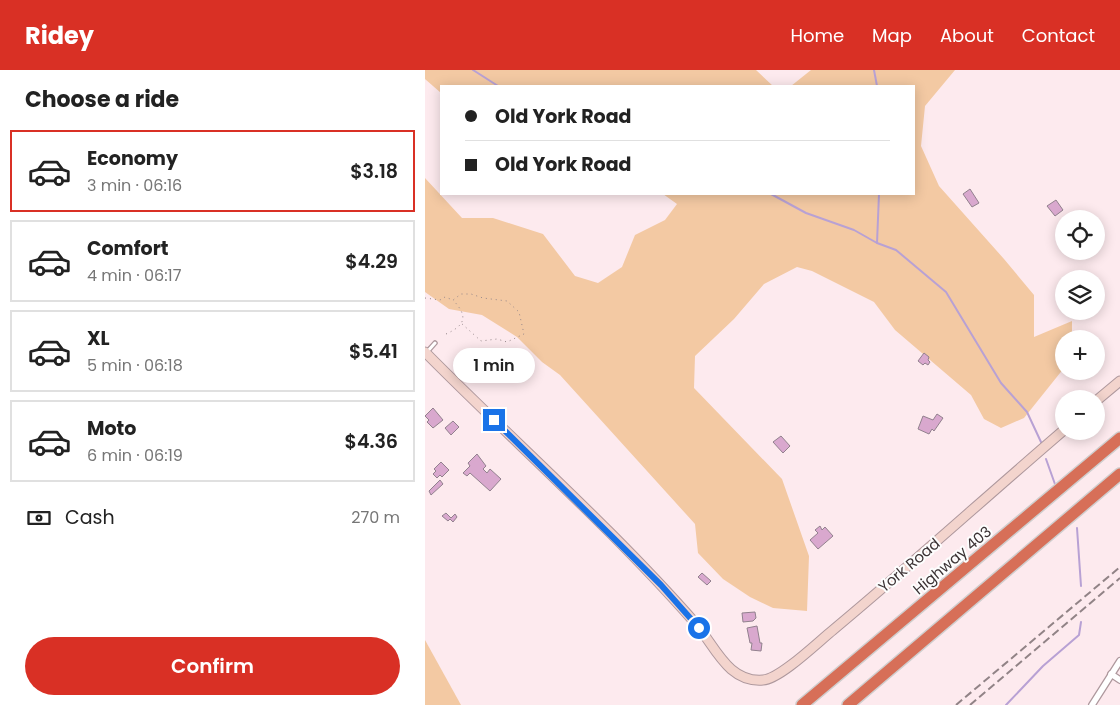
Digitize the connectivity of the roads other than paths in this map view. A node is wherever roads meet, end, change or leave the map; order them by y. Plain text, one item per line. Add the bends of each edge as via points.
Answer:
1 (435, 343) dead end
2 (425, 353) edge
3 (1120, 381) edge
4 (1105, 394) edge
5 (1055, 438) edge
6 (1120, 438) edge
7 (1120, 474) edge
8 (1120, 661) edge
9 (1111, 674) junction
10 (1120, 680) edge
11 (803, 705) edge
12 (848, 705) edge
13 (1092, 705) edge

1 - 2 lane
2 - 5 street, York Road via 661,585 699,628 719,657 745,678 764,680 782,672
3 - 4 street
6 - 11 highway, Highway 403
7 - 12 highway
8 - 9 street
9 - 10 street
9 - 13 street

